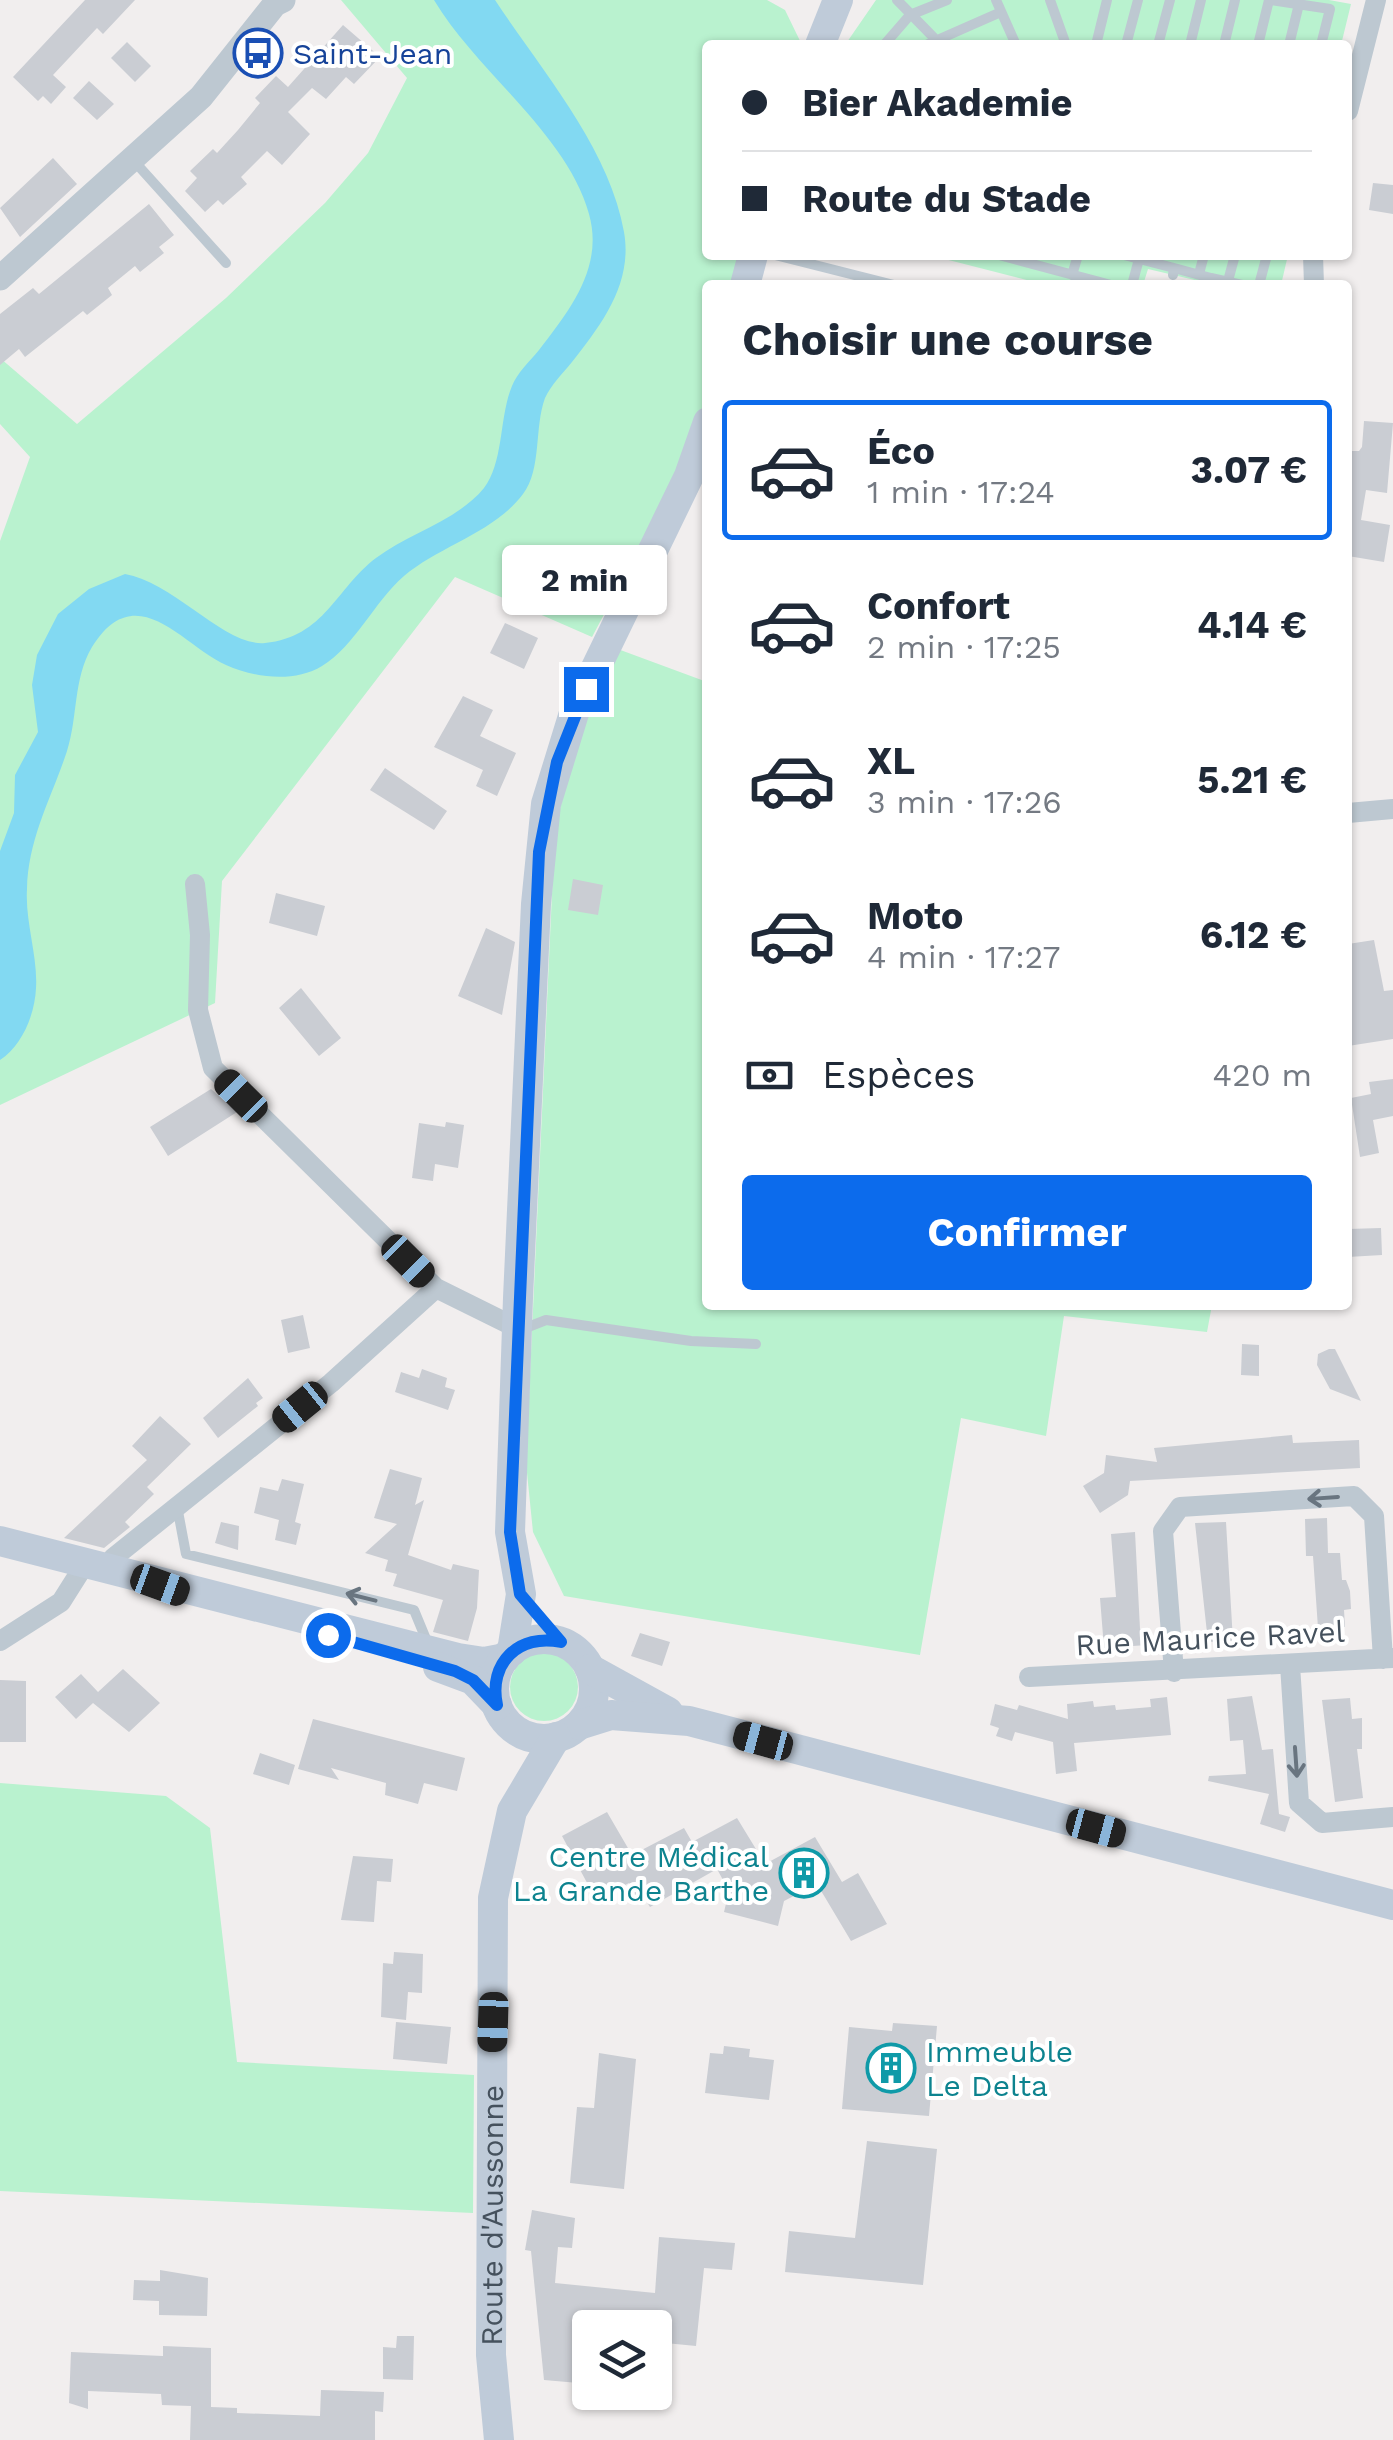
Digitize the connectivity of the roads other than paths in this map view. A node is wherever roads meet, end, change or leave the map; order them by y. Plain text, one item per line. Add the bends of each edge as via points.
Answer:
1 (838, 0) edge
2 (897, 0) edge
3 (947, 0) edge
4 (1050, 0) edge
5 (1107, 0) edge
6 (1138, 0) edge
7 (1170, 0) edge
8 (1201, 0) edge
9 (1234, 0) edge
10 (1270, 0) edge
11 (1376, 0) edge
12 (278, 1) edge
13 (1299, 4) junction
14 (999, 6) edge
15 (910, 15) junction
16 (827, 40) edge
17 (888, 40) edge
18 (931, 40) edge
19 (939, 40) edge
20 (1012, 40) edge
21 (1064, 40) edge
22 (1097, 40) edge
23 (1127, 40) edge
24 (1159, 40) edge
25 (1191, 40) edge
26 (1225, 40) edge
27 (1259, 40) edge
28 (1290, 40) edge
29 (1322, 40) edge
30 (1352, 95) edge
31 (134, 161) junction
32 (795, 260) edge
33 (1017, 260) edge
34 (1076, 260) edge
35 (1142, 260) edge
36 (1174, 260) edge
37 (1202, 260) edge
38 (226, 263) dead end
39 (1173, 270) junction
40 (1198, 274) junction
41 (1072, 275) junction
42 (0, 278) edge
43 (874, 280) edge
44 (1092, 280) edge
45 (1208, 280) edge
46 (702, 439) edge
47 (1393, 808) edge
48 (1352, 813) edge
49 (195, 884) dead end
50 (436, 1288) junction
51 (518, 1328) junction
52 (756, 1344) dead end
53 (178, 1506) junction
54 (0, 1541) edge
55 (96, 1566) junction
56 (139, 1577) junction
57 (520, 1594) junction
58 (0, 1641) edge
59 (561, 1642) junction
60 (431, 1650) junction
61 (508, 1655) junction
62 (1388, 1659) edge
63 (1290, 1665) junction
64 (590, 1669) junction
65 (1174, 1672) junction
66 (1029, 1677) dead end
67 (502, 1714) junction
68 (689, 1722) junction
69 (567, 1731) junction
70 (512, 1811) junction
71 (1393, 1817) edge
72 (1393, 1905) edge
73 (499, 2440) edge

1 - 16 main road
2 - 15 lane
3 - 15 lane
4 - 21 lane
5 - 22 lane
6 - 23 lane
7 - 24 lane
8 - 25 lane
9 - 26 lane
10 - 13 lane
10 - 27 lane
11 - 30 street
12 - 31 street via 204,93
13 - 28 lane
13 - 29 lane via 1330,9
14 - 19 lane
14 - 20 lane
15 - 17 lane
15 - 18 lane
31 - 38 lane
31 - 42 street
32 - 43 lane
33 - 41 lane
34 - 41 lane
35 - 39 lane
36 - 39 lane
37 - 40 lane
39 - 40 lane
40 - 45 lane
41 - 44 lane
46 - 51 main road via 574,714 546,804
47 - 48 street
49 - 50 street via 198,1010 213,1068
50 - 51 street
50 - 53 street
51 - 52 lane via 529,1331 546,1320
51 - 57 main road via 510,1532
53 - 55 street
60 -> 53 lane via 414,1610 186,1554
54 - 55 main road
55 - 56 main road
55 - 58 street via 62,1602
56 - 60 main road
56 - 67 main road via 455,1671 473,1680
57 - 59 main road
57 - 61 main road
59 - 61 main road via 535,1640
59 - 64 main road
60 - 61 main road via 484,1662
61 - 67 main road via 495,1680
62 - 63 street, Rue Maurice Ravel
62 -> 65 street via 1374,1516 1354,1496 1180,1507 1162,1530
63 - 65 street, Rue Maurice Ravel
63 -> 71 street via 1298,1803 1322,1822
64 - 68 main road
64 - 69 main road via 592,1704
65 - 66 street, Rue Maurice Ravel
67 - 69 main road via 524,1735
67 - 70 main road, Route d'Aussonne via 512,1742
68 - 69 main road via 611,1715
68 - 72 main road
69 - 70 main road, Route d'Aussonne
70 - 73 main road, Route d'Aussonne via 494,1898 491,2337

